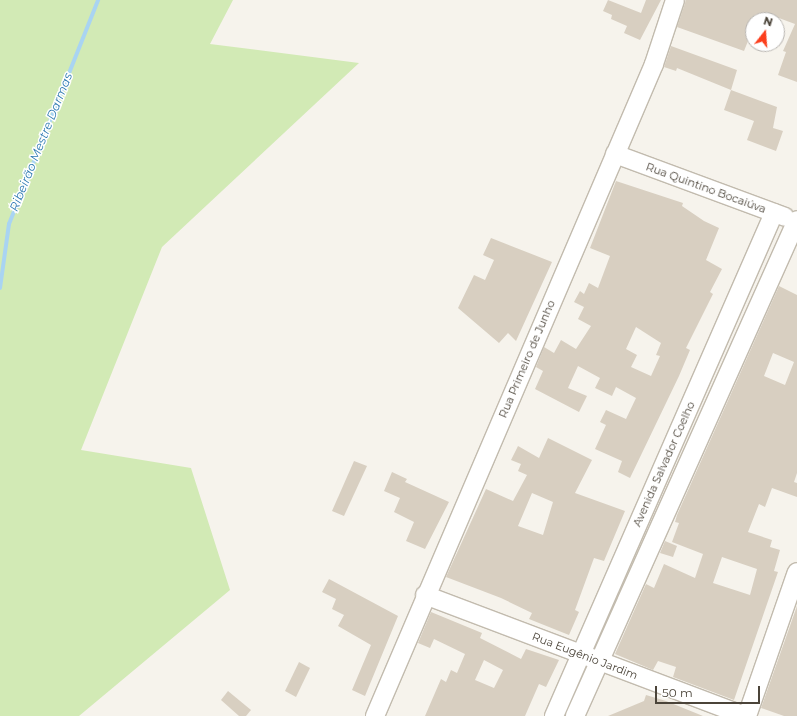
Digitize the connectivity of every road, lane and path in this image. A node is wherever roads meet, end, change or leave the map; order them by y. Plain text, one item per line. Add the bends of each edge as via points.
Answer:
1 (675, 0) edge
2 (615, 154) junction
3 (774, 213) junction
4 (797, 221) edge
5 (797, 572) edge
6 (425, 595) junction
7 (581, 655) junction
8 (599, 662) junction
9 (375, 716) edge
10 (554, 716) edge
11 (575, 716) edge
12 (746, 716) edge

1 - 2 street, Rua Primeiro de Junho via 654,64
2 - 3 street, Rua Quintino Bocaiúva
2 - 6 street, Rua Primeiro de Junho
3 - 4 street, Rua Quintino Bocaiúva
3 - 7 street, Avenida Salvador Coelho
4 - 8 street, Avenida Salvador Coelho
5 - 12 street
6 - 7 street, Rua Eugênio Jardim
6 - 9 street, Rua Primeiro de Junho
7 - 8 street, Rua Eugênio Jardim
7 - 10 street, Avenida Salvador Coelho
8 - 11 street, Avenida Salvador Coelho
8 - 12 street, Rua Eugênio Jardim

